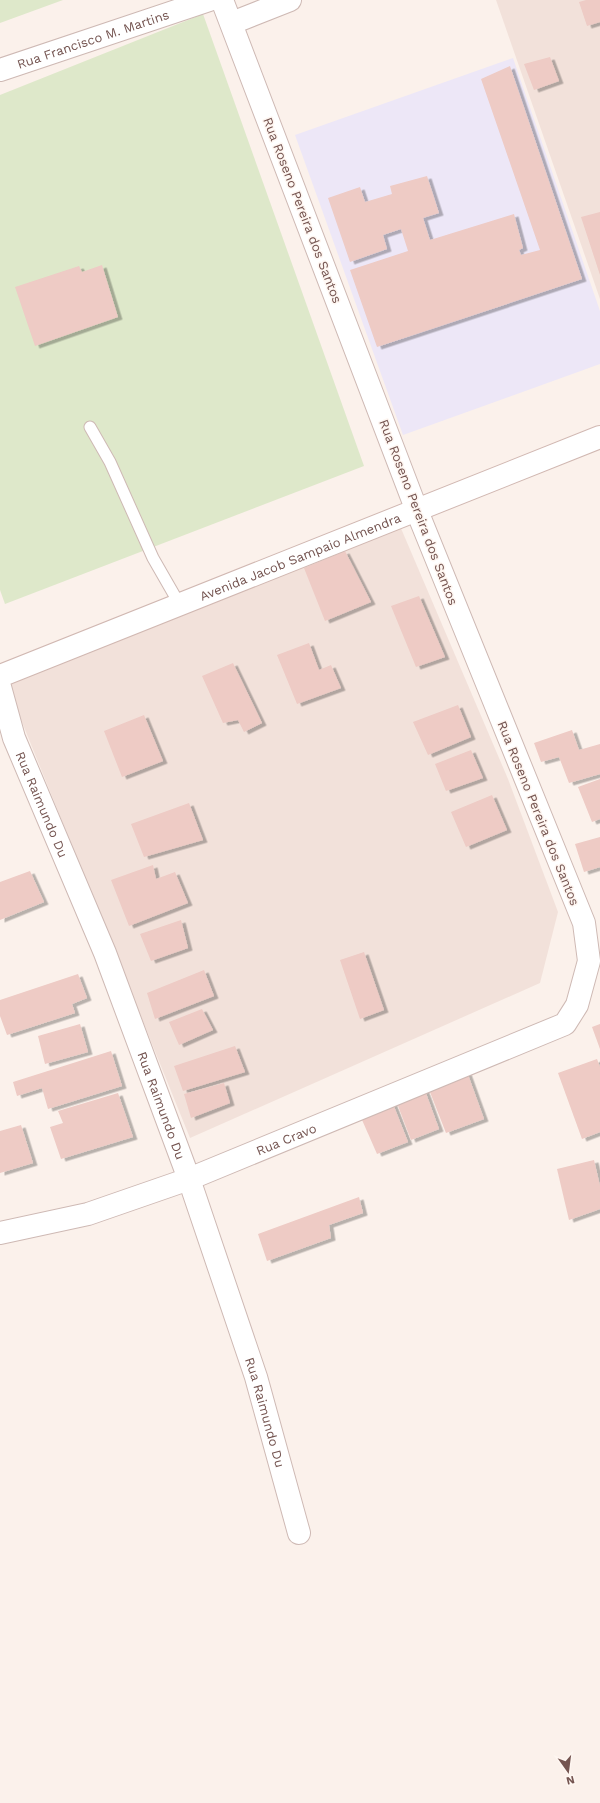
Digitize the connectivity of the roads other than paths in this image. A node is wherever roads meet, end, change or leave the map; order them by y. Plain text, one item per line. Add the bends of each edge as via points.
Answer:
1 (209, 0) edge
2 (222, 0) edge
3 (290, 0) edge
4 (232, 23) junction
5 (0, 70) edge
6 (90, 427) dead end
7 (600, 437) edge
8 (417, 511) junction
9 (180, 605) junction
10 (0, 676) edge
11 (0, 687) edge
12 (565, 1024) joint
13 (190, 1179) junction
14 (0, 1233) edge
15 (299, 1533) dead end

1 - 5 street, Rua Francisco M. Martins
2 - 4 street, Rua Roseno Pereira dos Santos
3 - 4 street
4 - 8 street, Rua Roseno Pereira dos Santos
6 - 9 lane via 110,462 153,558
7 - 8 street, Avenida Jacob Sampaio Almendra
8 - 9 street, Avenida Jacob Sampaio Almendra
8 - 12 street, Rua Roseno Pereira dos Santos via 584,923 589,961 578,1005
9 - 10 street, Avenida Jacob Sampaio Almendra
11 - 13 street, Rua Raimundo Du via 14,738 105,953
12 - 13 street, Rua Cravo
13 - 14 street, Rua Cravo via 88,1214
13 - 15 street, Rua Raimundo Du via 256,1377

